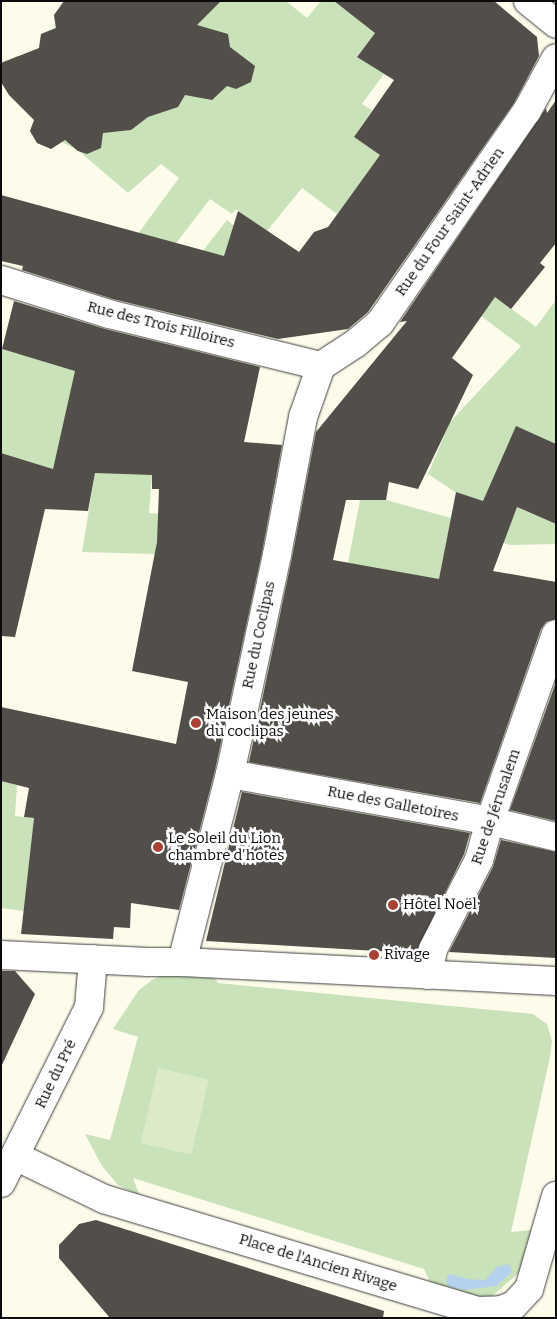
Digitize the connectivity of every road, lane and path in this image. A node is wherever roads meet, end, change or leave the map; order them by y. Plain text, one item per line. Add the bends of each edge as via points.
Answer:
1 (528, 1) edge
2 (556, 24) edge
3 (556, 58) edge
4 (1, 280) edge
5 (321, 366) junction
6 (556, 634) edge
7 (230, 774) junction
8 (490, 821) junction
9 (556, 837) edge
10 (1, 955) edge
11 (93, 959) junction
12 (182, 962) junction
13 (428, 976) junction
14 (556, 981) edge
15 (15, 1156) junction
16 (1, 1183) edge
17 (556, 1196) edge

1 - 2 street
3 - 5 street, Rue du Four Saint-Adrien via 526,111 380,323
4 - 5 street, Rue des Trois Filloires via 109,314
5 - 7 street, Rue du Coclipas via 303,417
6 - 8 street, Rue de Jérusalem
7 - 8 street, Rue des Galletoires
7 - 12 street, Rue du Coclipas
8 - 9 street, Rue des Galletoires
8 - 13 street, Rue de Jérusalem via 479,860 433,949
10 - 11 street
11 - 12 street
11 - 15 street, Rue du Pré via 89,1006
12 - 13 street
13 - 14 street
15 - 16 street, Rue du Pré
15 - 17 street, Place de l'Ancien Rivage via 104,1199 477,1311 501,1310 514,1305 529,1289

